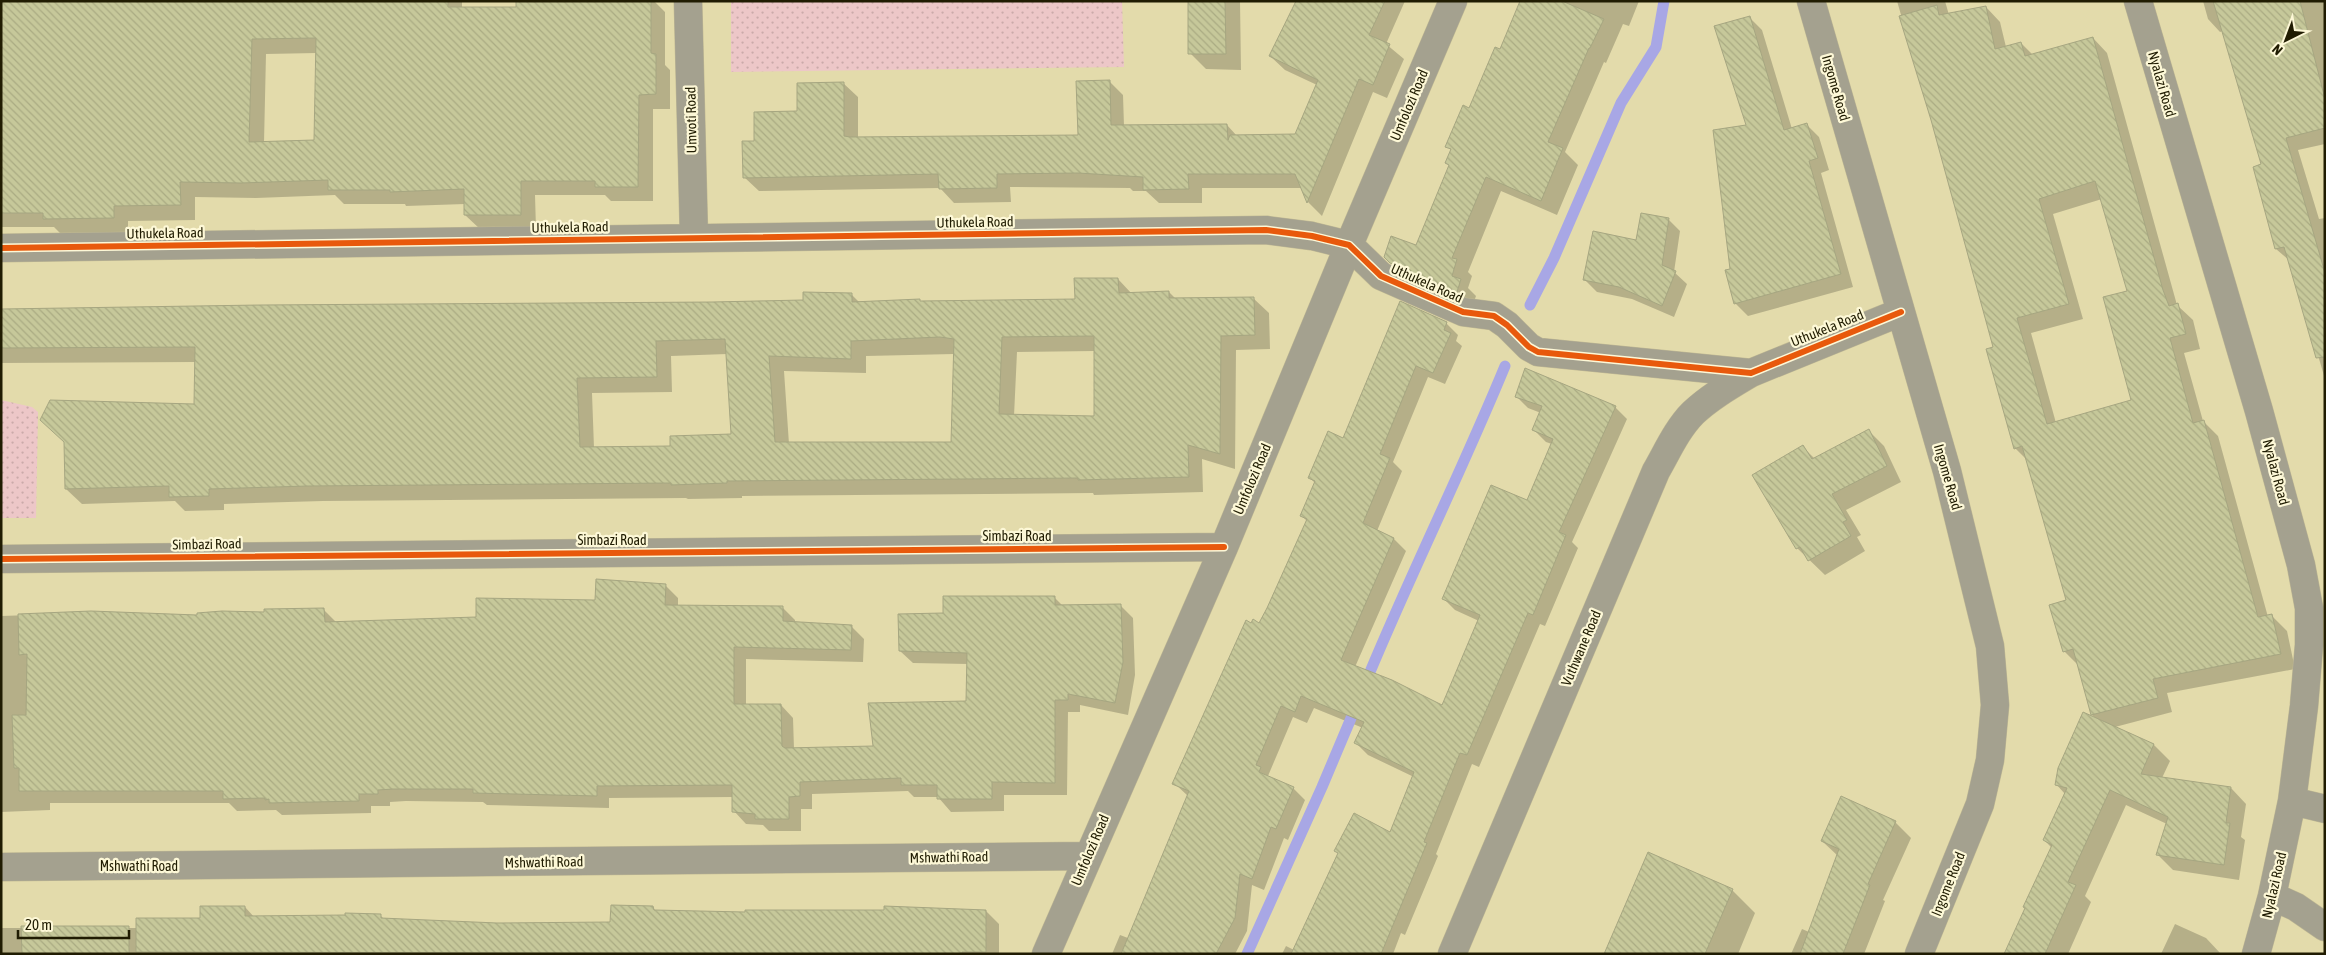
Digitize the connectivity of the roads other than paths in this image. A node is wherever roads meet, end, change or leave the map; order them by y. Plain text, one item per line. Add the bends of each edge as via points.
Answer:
1 (688, 1) edge
2 (1453, 1) edge
3 (1811, 1) edge
4 (2138, 1) edge
5 (694, 238) junction
6 (1349, 245) junction
7 (1, 248) edge
8 (1901, 312) junction
9 (1750, 373) junction
10 (1224, 547) junction
11 (1, 559) edge
12 (2292, 801) junction
13 (2325, 809) edge
14 (1087, 856) junction
15 (1, 867) edge
16 (2272, 896) junction
17 (2325, 928) edge
18 (1046, 954) edge
19 (1452, 954) edge
20 (1919, 954) edge
21 (2256, 954) edge

1 - 5 street, Umvoti Road
2 - 6 street, Umfolozi Road
3 - 8 street, Ingome Road
4 - 12 street, Nyalazi Road via 2302,565 2309,608 2309,646
5 - 6 street, Uthukela Road via 1266,230
5 - 7 street, Uthukela Road
6 - 9 street, Uthukela Road via 1381,276 1463,312 1494,316 1538,352
6 - 10 street, Umfolozi Road
8 - 9 street, Uthukela Road
8 - 20 street, Ingome Road via 1969,556 1990,646 1995,705 1990,760 1980,804
9 - 19 street, Vuthwane Road via 1692,414 1656,471
10 - 11 street, Simbazi Road
10 - 14 street, Umfolozi Road
12 - 13 street
12 - 16 street, Nyalazi Road
14 - 15 street, Mshwathi Road
14 - 18 street, Umfolozi Road
16 - 17 street via 2296,907
16 - 21 street, Nyalazi Road

